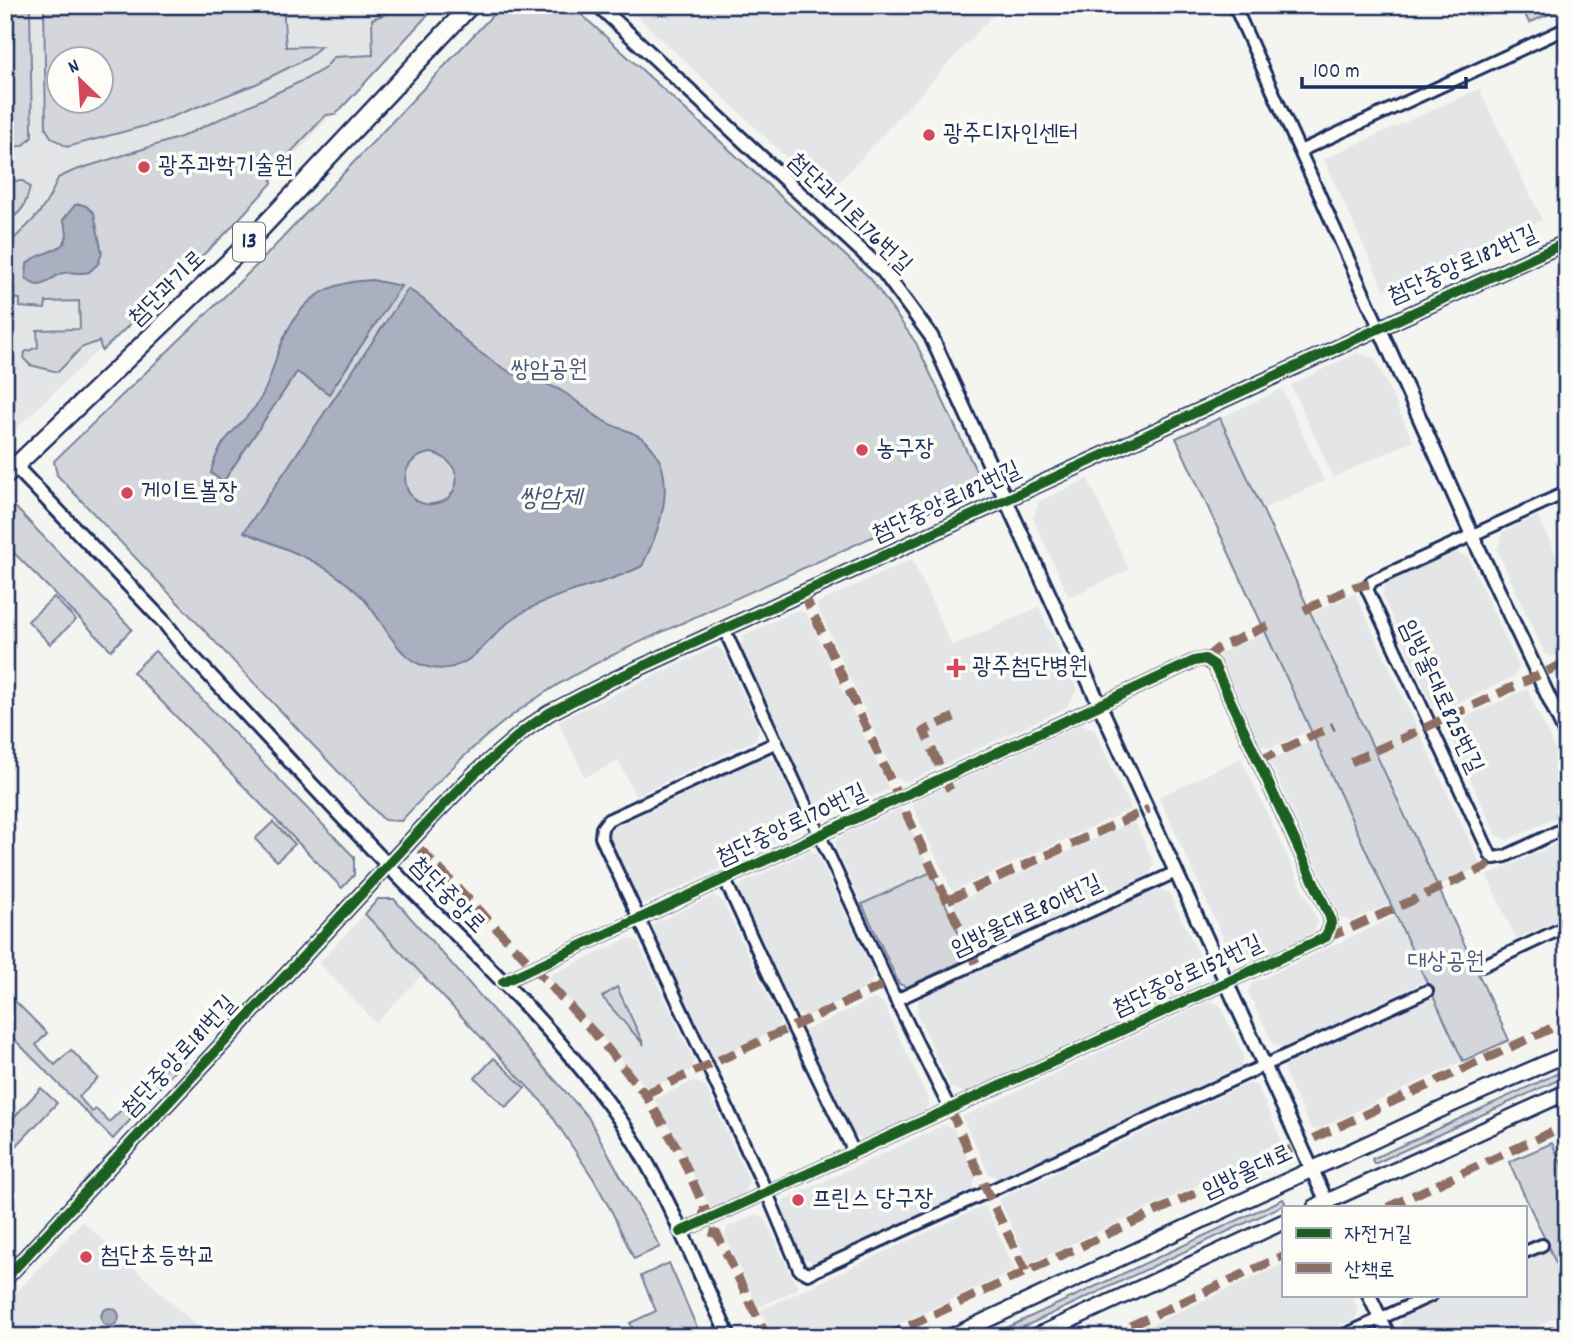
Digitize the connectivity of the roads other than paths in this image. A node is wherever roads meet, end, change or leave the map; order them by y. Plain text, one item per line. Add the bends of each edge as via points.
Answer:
1 (471, 5) edge
2 (598, 5) edge
3 (1234, 5) edge
4 (1567, 28) edge
5 (1300, 151) junction
6 (1567, 242) edge
7 (1378, 327) junction
8 (11, 471) edge
9 (1567, 492) edge
10 (1006, 500) junction
11 (1472, 535) junction
12 (724, 629) junction
13 (1099, 705) junction
14 (1567, 736) edge
15 (777, 742) junction
16 (1567, 827) edge
17 (820, 835) junction
18 (388, 865) junction
19 (1176, 872) junction
20 (725, 880) junction
21 (638, 920) junction
22 (1567, 926) edge
23 (1482, 965) dead end
24 (503, 982) junction
25 (1228, 983) junction
26 (1427, 991) dead end
27 (896, 1000) junction
28 (1567, 1054) edge
29 (1265, 1066) junction
30 (1567, 1092) edge
31 (950, 1109) junction
32 (854, 1152) junction
33 (1311, 1169) junction
34 (767, 1193) junction
35 (1323, 1206) edge
36 (1282, 1222) edge
37 (680, 1232) junction
38 (1542, 1245) dead end
39 (1526, 1252) edge
40 (5, 1279) edge
41 (1369, 1296) edge
42 (1430, 1296) edge
43 (1380, 1318) junction
44 (729, 1337) edge
45 (950, 1337) edge
46 (1034, 1337) edge
47 (1340, 1337) edge
48 (1389, 1337) edge

1 - 8 main road, 첨단과기로 / 13 via 242,249
2 - 10 street, 첨단과기로176번길 via 883,271 931,336
3 - 5 street
4 - 5 street
5 - 7 street
6 - 7 street, 첨단중앙로182번길
7 - 10 street, 첨단중앙로182번길
7 - 11 street
8 - 18 street, 첨단중앙로 via 164,622
9 - 11 street, 임방울대로825번길
10 - 12 street, 첨단중앙로182번길
10 - 13 street
11 - 14 street
11 - 16 street, 임방울대로825번길 via 1372,581 1367,589 1490,856 1506,856
12 - 15 street
12 - 18 street, 첨단중앙로182번길 via 603,685 526,729 473,775
13 - 17 street, 첨단중앙로170번길
13 - 19 street
13 - 25 street, 첨단중앙로152번길 via 1199,659 1210,661 1220,677 1331,923 1326,937
15 - 17 street
15 - 21 street via 608,820 601,837
17 - 20 street, 첨단중앙로170번길
17 - 27 street
18 - 24 street, 첨단중앙로
18 - 40 street, 첨단중앙로181번길
19 - 25 street
19 - 27 street, 임방울대로801번길
20 - 21 street, 첨단중앙로170번길
20 - 32 street
21 - 24 street, 첨단중앙로170번길
21 - 34 street
22 - 23 street
24 - 37 street, 첨단중앙로 via 611,1107 649,1166
25 - 29 street
25 - 31 street, 첨단중앙로152번길
26 - 29 street
27 - 31 street
28 - 33 main road, 임방울대로
29 - 33 street
29 - 34 street via 808,1274 799,1269
30 - 35 main road
31 - 32 street, 첨단중앙로152번길
32 - 34 street, 첨단중앙로152번길
33 - 35 street
33 - 45 main road, 임방울대로
34 - 37 street, 첨단중앙로152번길
36 - 46 main road
37 - 44 street, 첨단중앙로
38 - 39 street
41 - 43 street
42 - 43 street
43 - 47 street
43 - 48 street

